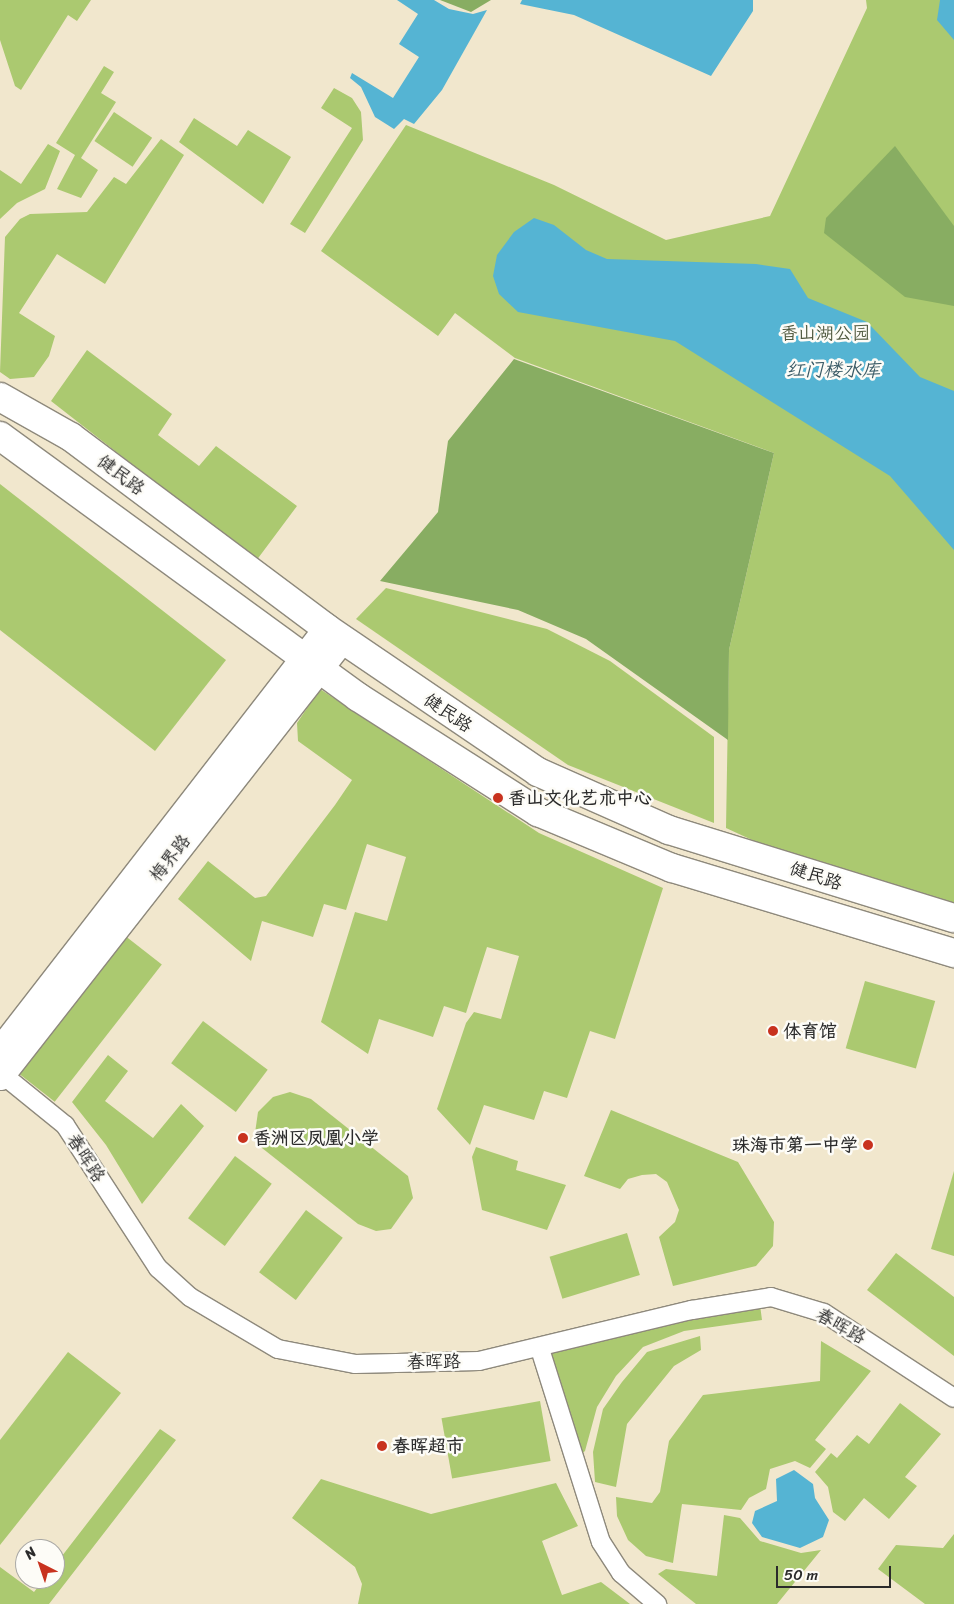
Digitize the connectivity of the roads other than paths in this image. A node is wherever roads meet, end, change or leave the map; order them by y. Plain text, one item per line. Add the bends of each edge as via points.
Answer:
1 (0, 397) edge
2 (0, 436) edge
3 (334, 634) junction
4 (311, 663) junction
5 (954, 918) edge
6 (954, 952) edge
7 (0, 1049) edge
8 (1, 1076) edge
9 (540, 1349) junction
10 (954, 1398) edge
11 (657, 1604) edge

1 - 3 main road, 健民路 via 70,437
2 - 4 main road, 健民路
3 - 4 main road
3 - 5 main road, 健民路 via 493,744 577,791 669,830
4 - 6 main road, 健民路 via 538,812 687,874
4 - 7 main road
4 - 8 main road, 梅界路
8 - 9 street, 春晖路 via 65,1125 158,1268 190,1297 278,1349 355,1364 480,1361
9 - 10 street, 春晖路 via 692,1310 771,1297 824,1313
9 - 11 street via 594,1524 621,1573

